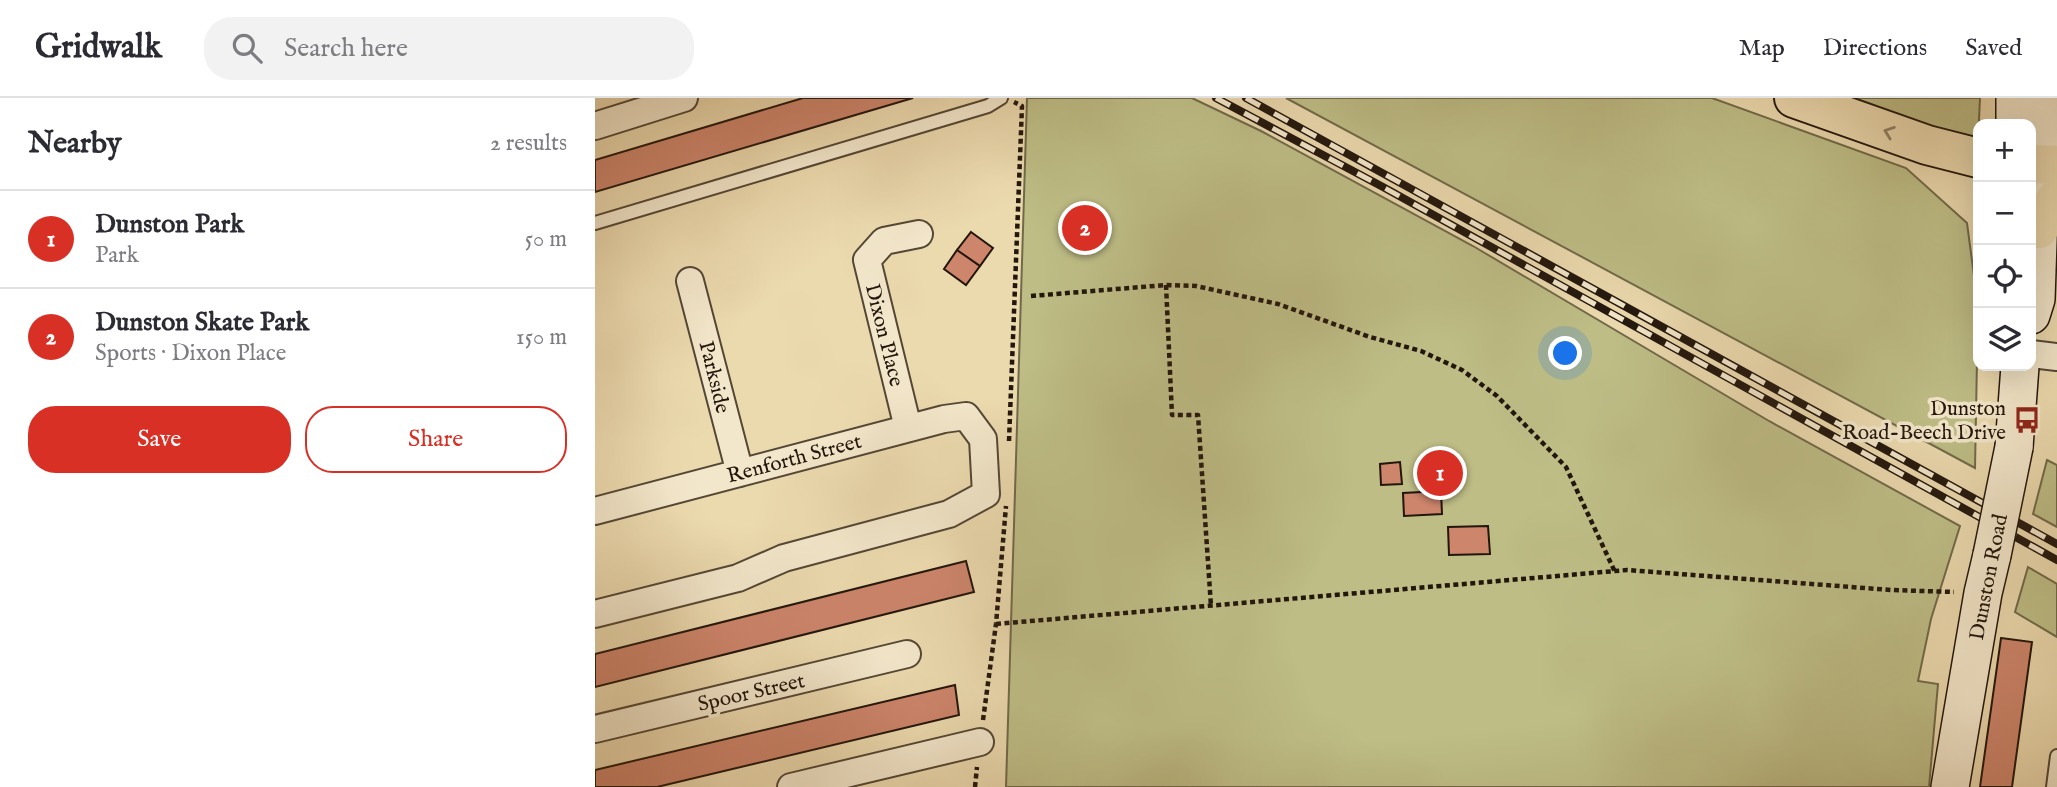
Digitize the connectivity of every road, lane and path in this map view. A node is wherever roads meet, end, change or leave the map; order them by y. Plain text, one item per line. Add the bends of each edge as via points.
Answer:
1 (684, 98) edge
2 (1001, 98) edge
3 (1007, 98) edge
4 (1794, 98) edge
5 (2026, 109) edge
6 (595, 126) edge
7 (1927, 145) junction
8 (1973, 157) edge
9 (2043, 164) edge
10 (1973, 177) edge
11 (2048, 213) edge
12 (595, 223) edge
13 (919, 234) dead end
14 (690, 281) dead end
15 (1166, 285) junction
16 (1031, 296) dead end
17 (2033, 308) edge
18 (2036, 355) edge
19 (2057, 357) edge
20 (2020, 371) edge
21 (908, 428) junction
22 (1009, 445) dead end
23 (740, 473) junction
24 (1007, 499) dead end
25 (595, 511) edge
26 (1615, 572) junction
27 (1983, 593) junction
28 (1211, 606) junction
29 (595, 614) edge
30 (996, 624) junction
31 (907, 654) dead end
32 (595, 729) edge
33 (980, 742) junction
34 (2057, 756) edge
35 (790, 787) edge
36 (975, 787) edge
37 (1950, 787) edge
38 (2053, 787) edge

1 - 6 street
2 - 12 lane via 988,106
3 - 22 path via 1022,106
7 -> 4 highway
5 - 9 street
7 - 8 highway
7 - 10 highway
9 - 11 street
11 - 17 street
13 - 21 street, Dixon Place via 884,242 867,260
14 - 23 street, Parkside
15 - 16 path
15 - 26 path via 1196,286 1277,304 1422,351 1462,370 1497,396 1566,467
15 - 28 path via 1172,415 1198,415
18 - 19 street
20 - 27 street, Dunston Road, bridge via 2014,447
21 - 23 street, Renforth Street
21 - 29 street, Renforth Street via 966,416 983,439 986,494 949,514 784,558 738,578
23 - 25 street, Renforth Street
24 - 30 path
26 - 27 path
26 - 28 path
27 - 37 street, Dunston Road
28 - 30 path
30 - 33 path
31 - 32 street, Spoor Street
33 - 35 street
33 - 36 path
34 - 38 lane

